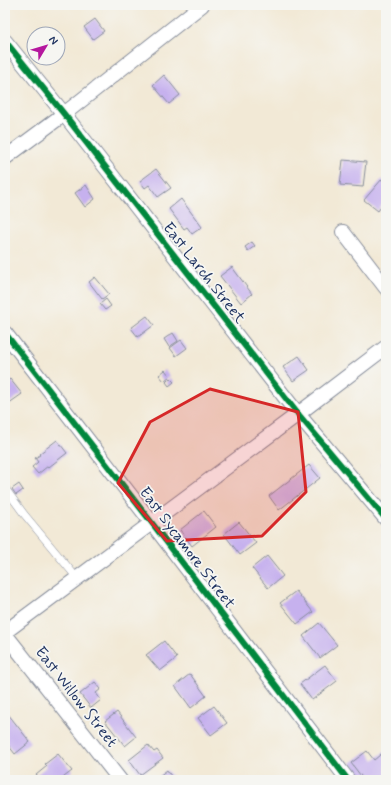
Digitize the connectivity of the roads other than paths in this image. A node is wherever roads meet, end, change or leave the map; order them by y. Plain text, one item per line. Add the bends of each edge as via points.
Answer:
1 (202, 5) edge
2 (5, 41) edge
3 (64, 114) junction
4 (5, 158) edge
5 (342, 232) dead end
6 (386, 288) edge
7 (5, 333) edge
8 (386, 347) edge
9 (298, 414) junction
10 (5, 488) edge
11 (384, 513) edge
12 (152, 523) junction
13 (77, 578) junction
14 (5, 633) edge
15 (120, 780) edge
16 (348, 780) edge

1 - 3 street
2 - 3 street, East Larch Street
3 - 4 street
3 - 9 street, East Larch Street
5 - 6 street
7 - 12 street, East Sycamore Street
8 - 9 street
9 - 11 street, East Larch Street
9 - 12 street
10 - 13 lane
12 - 13 street
12 - 16 street, East Sycamore Street
13 - 14 street
14 - 15 street, East Willow Street

